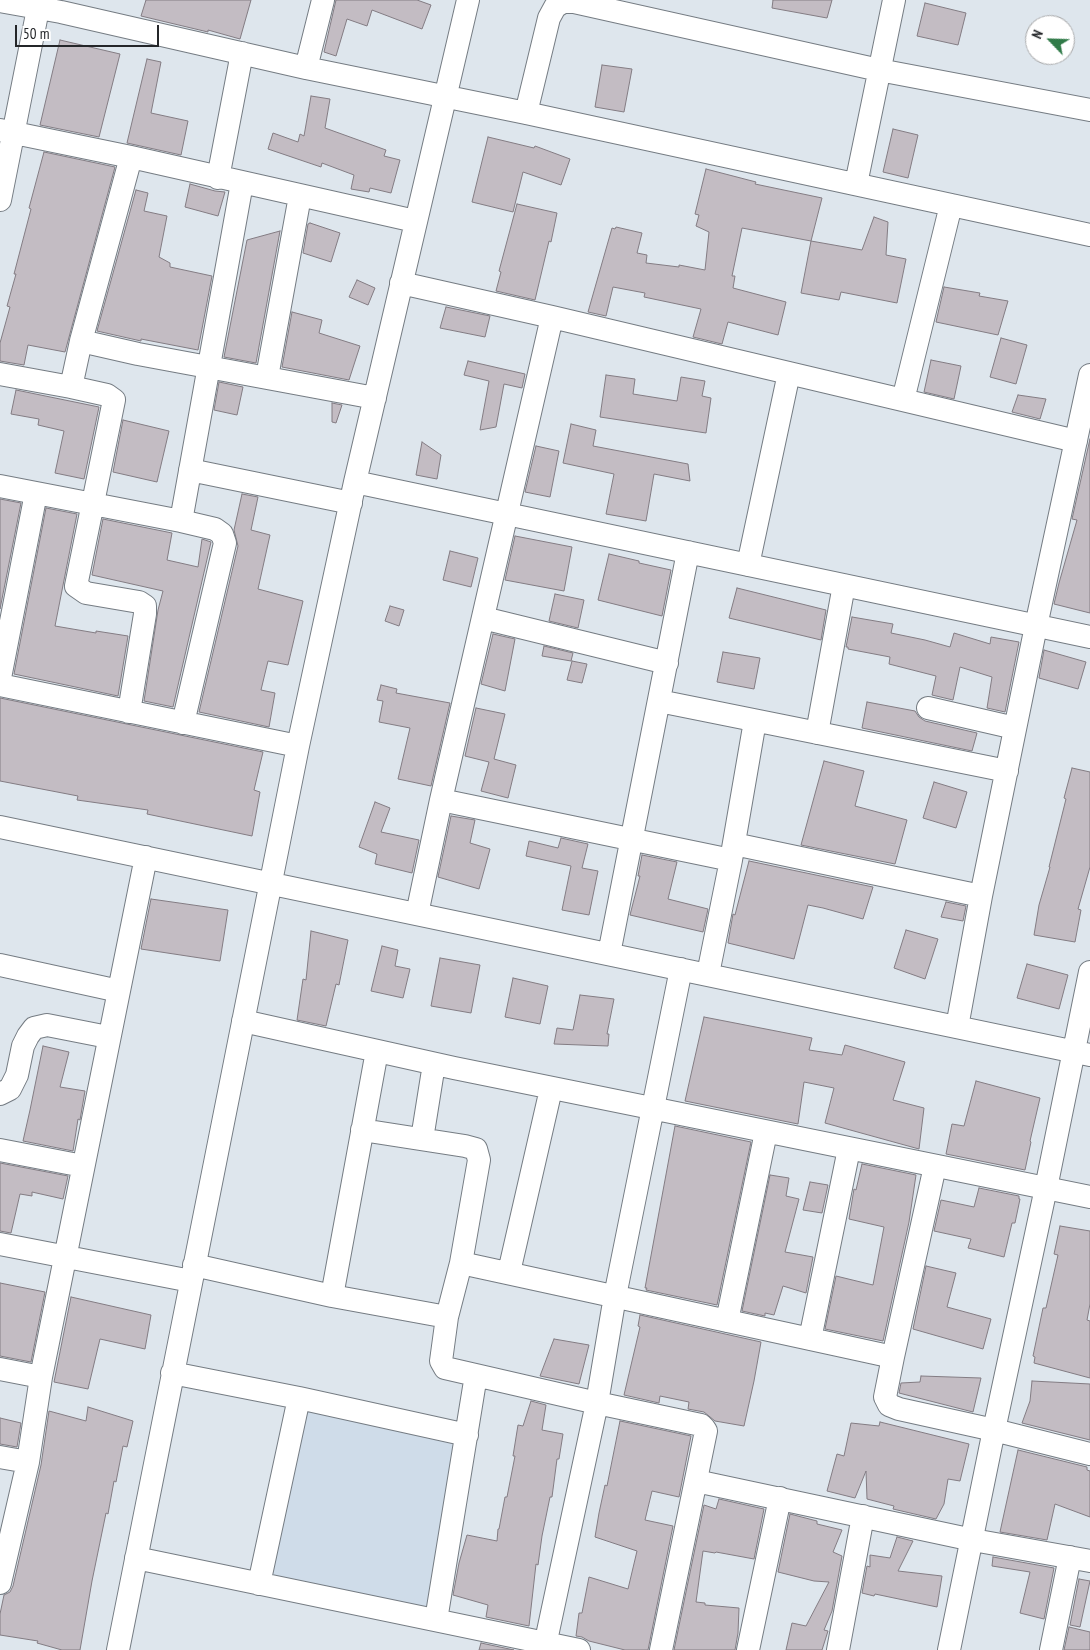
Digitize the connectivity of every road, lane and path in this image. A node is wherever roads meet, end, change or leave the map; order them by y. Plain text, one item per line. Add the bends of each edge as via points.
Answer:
1 (323, 0) edge
2 (468, 0) edge
3 (894, 0) edge
4 (0, 1) edge
5 (63, 6) edge
6 (38, 9) junction
7 (242, 53) junction
8 (306, 68) junction
9 (879, 70) junction
10 (445, 96) junction
11 (1090, 110) edge
12 (526, 113) junction
13 (7, 131) edge
14 (131, 157) junction
15 (218, 178) junction
16 (242, 183) junction
17 (856, 184) junction
18 (300, 196) junction
19 (0, 200) edge
20 (951, 205) junction
21 (415, 221) junction
22 (1090, 235) edge
23 (401, 283) junction
24 (552, 317) junction
25 (81, 341) junction
26 (208, 366) junction
27 (789, 373) junction
28 (0, 374) edge
29 (1090, 375) edge
30 (267, 377) junction
31 (71, 387) junction
32 (375, 398) junction
33 (903, 400) junction
34 (1076, 441) junction
35 (190, 470) junction
36 (0, 486) edge
37 (353, 492) junction
38 (36, 493) junction
39 (93, 504) junction
40 (507, 514) junction
41 (181, 522) junction
42 (688, 552) junction
43 (748, 565) junction
44 (844, 585) junction
45 (483, 618) junction
46 (1036, 626) junction
47 (1090, 637) edge
48 (666, 662) junction
49 (0, 678) edge
50 (0, 685) edge
51 (659, 702) junction
52 (928, 708) dead end
53 (129, 712) junction
54 (755, 720) junction
55 (182, 723) junction
56 (1015, 728) junction
57 (817, 733) junction
58 (298, 746) junction
59 (1007, 771) junction
60 (441, 800) junction
61 (0, 827) edge
62 (631, 840) junction
63 (732, 852) junction
64 (146, 857) junction
65 (270, 883) junction
66 (981, 896) junction
67 (418, 914) junction
68 (609, 954) junction
69 (0, 965) edge
70 (681, 969) junction
71 (1090, 972) edge
72 (708, 974) junction
73 (119, 991) junction
74 (243, 1021) junction
75 (957, 1027) junction
76 (108, 1037) junction
77 (377, 1051) junction
78 (1082, 1053) edge
79 (434, 1064) junction
80 (551, 1088) junction
81 (0, 1094) edge
82 (653, 1109) junction
83 (362, 1130) junction
84 (766, 1132) junction
85 (422, 1139) junction
86 (849, 1149) junction
87 (0, 1150) edge
88 (83, 1166) junction
89 (935, 1166) junction
90 (1046, 1188) junction
91 (1090, 1196) edge
92 (0, 1244) edge
93 (65, 1257) junction
94 (461, 1263) junction
95 (509, 1272) junction
96 (192, 1273) junction
97 (332, 1296) junction
98 (615, 1296) junction
99 (447, 1317) junction
100 (727, 1321) junction
101 (810, 1339) junction
102 (893, 1357) junction
103 (0, 1369) edge
104 (172, 1373) junction
105 (476, 1375) junction
106 (41, 1377) junction
107 (299, 1398) junction
108 (597, 1403) junction
109 (994, 1430) junction
110 (467, 1435) junction
111 (1090, 1454) edge
112 (0, 1457) edge
113 (28, 1462) junction
114 (696, 1480) junction
115 (780, 1498) junction
116 (863, 1516) junction
117 (4, 1540) edge
118 (972, 1540) junction
119 (136, 1558) junction
120 (1080, 1559) edge
121 (0, 1583) edge
122 (259, 1584) junction
123 (436, 1620) junction
124 (544, 1646) edge
125 (118, 1650) edge
126 (579, 1650) edge
127 (661, 1650) edge
128 (748, 1650) edge
129 (838, 1650) edge
130 (949, 1650) edge
131 (1051, 1650) edge

1 - 8 street
2 - 10 street
3 - 9 street
4 - 6 street
5 - 6 street
5 - 7 street
6 - 13 street
7 - 8 street
7 - 15 street
8 - 10 street
9 - 11 street
9 - 12 street via 563,2 555,7 549,18
9 - 17 street
10 - 12 street
10 - 21 street
12 - 17 street
13 - 14 street
13 - 19 street
14 - 15 street
14 - 25 street
15 - 16 street
16 - 18 street
16 - 26 street
17 - 20 street
18 - 21 street
18 - 30 street
20 - 22 street
20 - 33 street
21 - 23 street
23 - 24 street
23 - 32 street
24 - 27 street
24 - 40 street
25 - 26 street
25 - 31 street
26 - 30 street
26 - 35 street
27 - 33 street
27 - 43 street
28 - 31 street
29 - 34 street
30 - 32 street
31 - 39 street via 107,395 114,400
32 - 37 street
33 - 34 street
34 - 46 street
35 - 37 street
35 - 41 street
36 - 38 street
37 - 40 street
37 - 58 street
38 - 39 street
38 - 49 street
39 - 41 street
39 - 53 street via 76,586 86,593 139,602 145,606
40 - 42 street
40 - 45 street
41 - 55 street via 214,529 222,534 225,543
42 - 43 street
42 - 48 street
43 - 44 street
44 - 46 street
44 - 57 street
45 - 48 street
45 - 60 street
46 - 47 street
46 - 56 street
48 - 51 street
50 - 53 street
51 - 54 street
51 - 62 street
52 - 56 street
53 - 55 street
54 - 57 street
54 - 63 street
55 - 58 street
56 - 59 street
57 - 59 street
58 - 65 street
59 - 66 street
60 - 62 street
60 - 67 street
61 - 64 street
62 - 63 street
62 - 68 street
63 - 66 street
63 - 72 street
64 - 65 street
64 - 73 street
65 - 67 street
65 - 74 street
66 - 75 street
67 - 68 street
68 - 70 street
69 - 73 street
70 - 72 street
70 - 82 street
71 - 78 street
72 - 75 street
73 - 76 street
74 - 77 street
74 - 96 street
75 - 78 street
76 - 81 street via 47,1025 34,1028 23,1046 17,1075 10,1089
76 - 88 street
77 - 79 street
77 - 83 street
78 - 90 street
79 - 80 street
79 - 85 street
80 - 82 street
80 - 95 street
82 - 84 street
82 - 98 street
83 - 85 street
83 - 97 street
84 - 86 street
84 - 100 street
85 - 94 street via 476,1149 479,1160
86 - 89 street
86 - 101 street
87 - 88 street
88 - 93 street
89 - 90 street
89 - 102 street
90 - 91 street
90 - 109 street
92 - 93 street
93 - 96 street
93 - 106 street
94 - 95 street
94 - 99 street
95 - 98 street
96 - 97 street
96 - 104 street
97 - 99 street
98 - 100 street
98 - 108 street
99 - 105 street via 441,1361 445,1368
100 - 101 street
101 - 102 street
102 - 109 street via 885,1398 889,1405
103 - 106 street
104 - 107 street
104 - 119 street
105 - 108 street
105 - 110 street
106 - 113 street
107 - 110 street
107 - 122 street
108 - 114 street via 701,1425 706,1431
108 - 124 street
109 - 111 street
109 - 118 street
110 - 123 street
112 - 113 street
113 - 117 street
114 - 115 street
114 - 127 street
115 - 116 street
115 - 128 street
116 - 118 street
116 - 129 street
117 - 121 street
118 - 120 street
118 - 130 street
119 - 122 street
119 - 125 street
120 - 131 street
122 - 123 street
123 - 124 street
124 - 126 street

